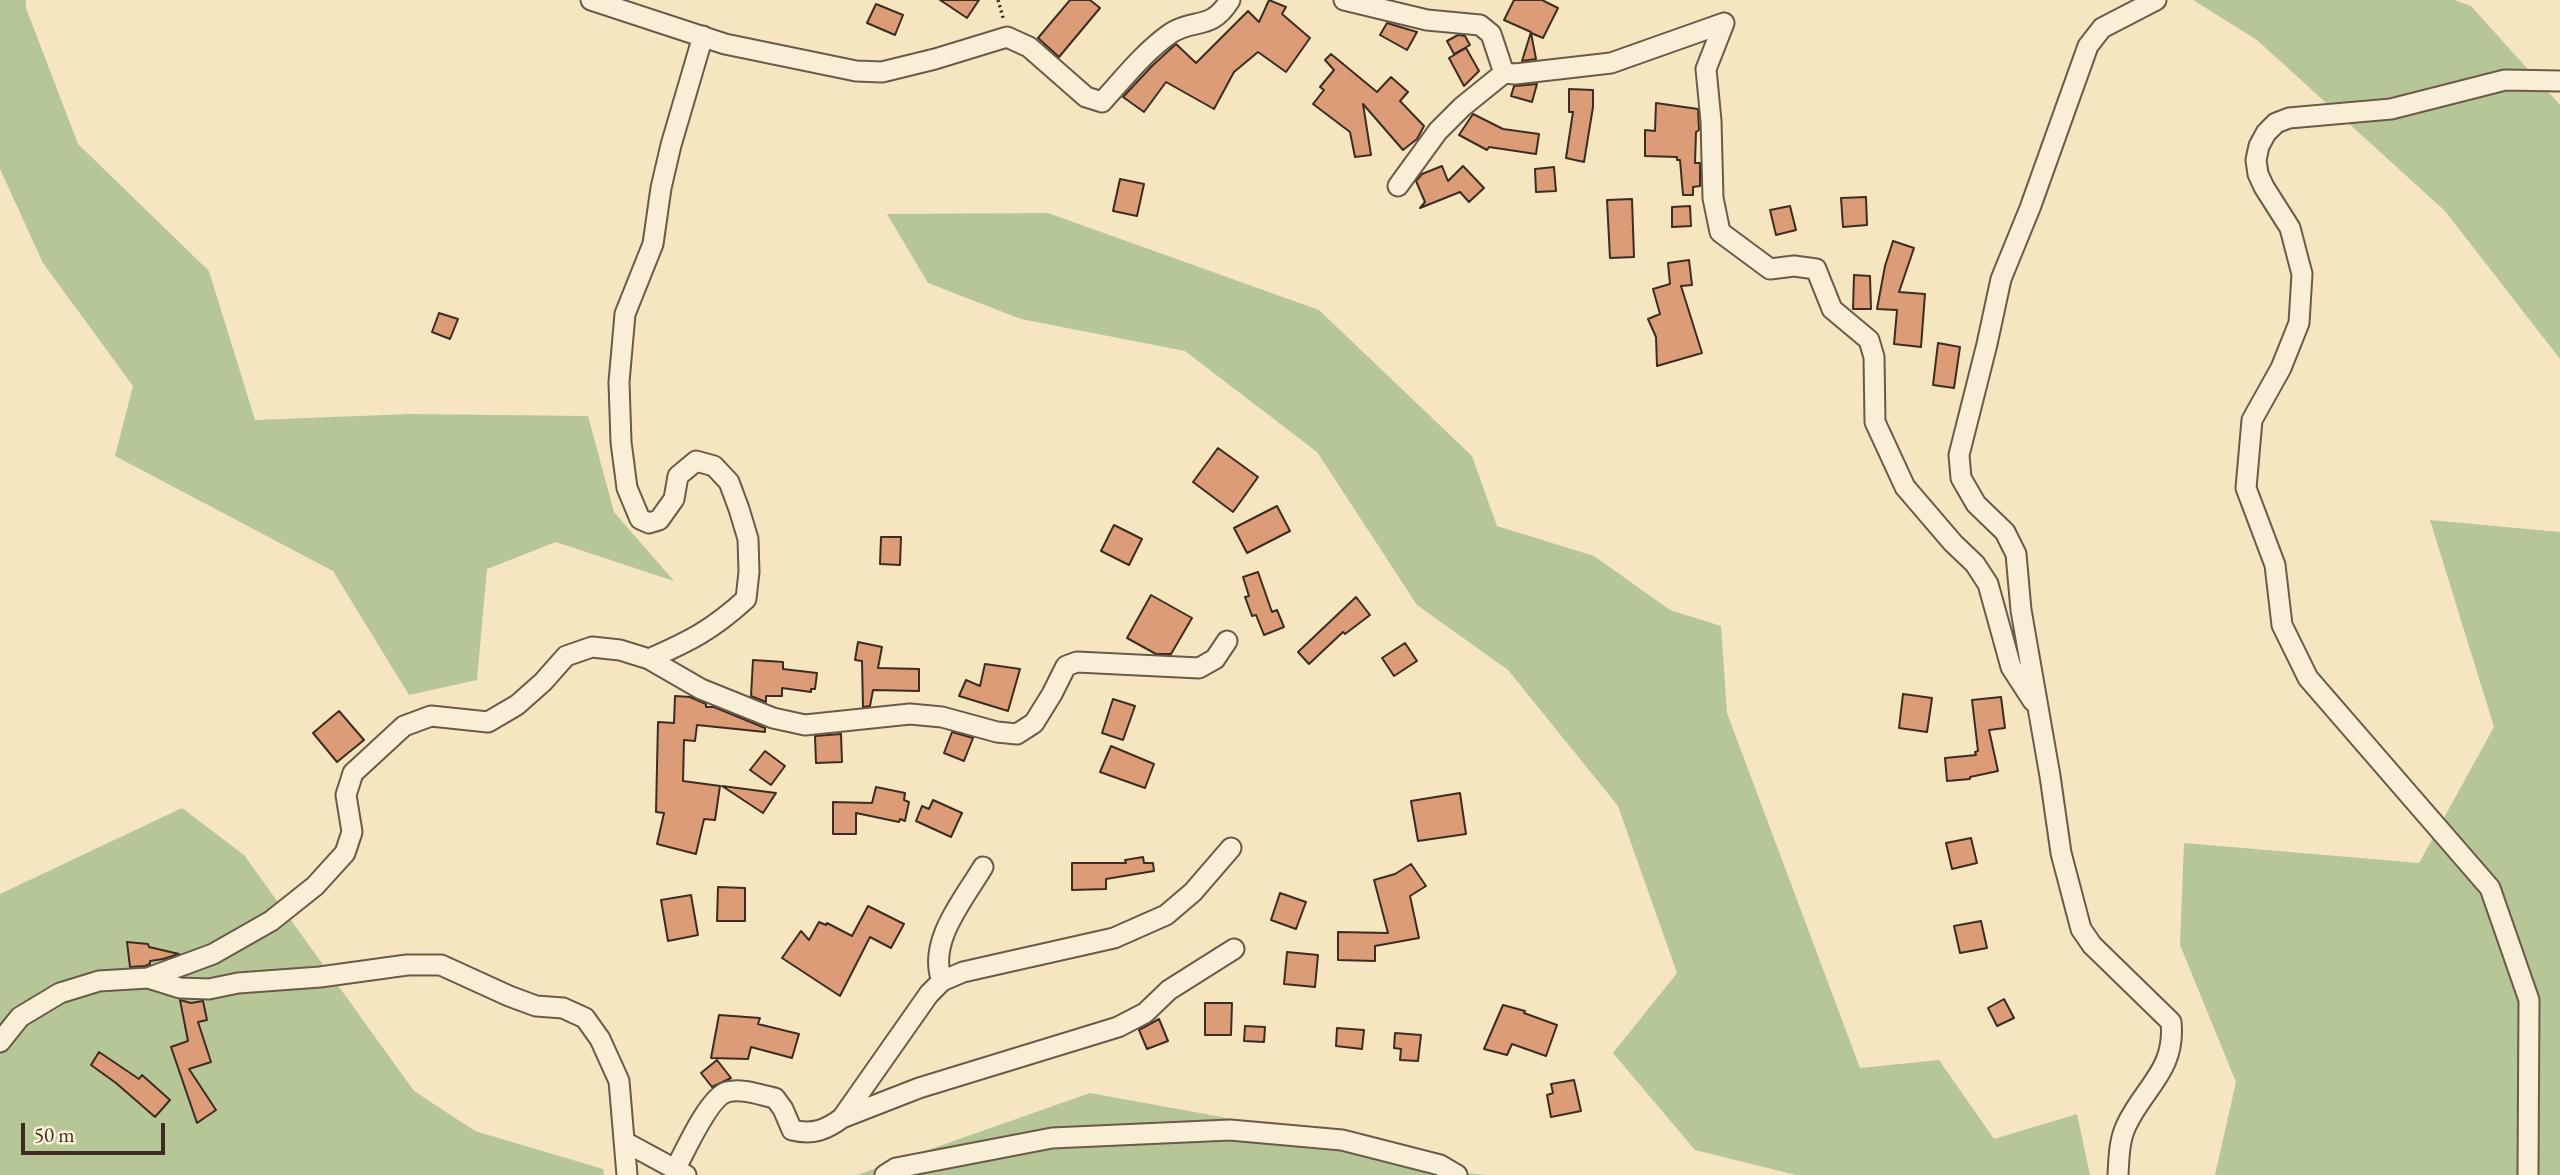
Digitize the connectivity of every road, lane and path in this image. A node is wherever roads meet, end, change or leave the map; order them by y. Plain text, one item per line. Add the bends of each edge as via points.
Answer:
1 (591, 0) edge
2 (1230, 0) edge
3 (1344, 0) edge
4 (2156, 0) edge
5 (703, 36) junction
6 (1504, 73) junction
7 (2560, 81) edge
8 (1398, 186) dead end
9 (1227, 640) dead end
10 (649, 659) junction
11 (2039, 710) junction
12 (1231, 848) dead end
13 (983, 867) dead end
14 (1234, 949) dead end
15 (148, 978) junction
16 (942, 981) junction
17 (0, 1042) edge
18 (842, 1118) junction
19 (625, 1142) junction
20 (681, 1172) edge
21 (627, 1175) edge
22 (885, 1175) edge
23 (1457, 1175) edge
24 (2118, 1175) edge
25 (2528, 1175) edge

1 - 5 street
2 - 5 street via 1211,21 1174,32 1147,52 1102,102 1086,97 1029,47 1007,37 882,72 817,64
3 - 6 street via 1427,20 1480,25 1491,34
4 - 11 street via 2102,28 2088,46 2001,279 1959,455 1961,478 1976,504 2005,532 2016,554
5 - 10 street via 661,188 653,244 625,314 619,382 621,442 627,488 640,519 649,523 659,520 674,499 678,476 696,461 714,466 729,482 739,509 748,539 749,572 746,599 722,621
6 - 8 street via 1438,131
6 - 11 street via 1611,63 1724,23 1706,69 1713,198 1720,232 1770,269 1794,266 1816,270 1832,309 1869,340 1874,356 1875,422 1905,487 1988,584 2011,667
7 - 25 street via 2505,80 2391,109 2289,118 2266,133 2256,160 2258,174 2290,228 2302,275 2299,323 2252,420 2246,488 2275,565 2282,625 2308,677 2490,888 2529,1000
9 - 10 street via 1215,659 1199,668 1077,662 1066,666 1034,723 1017,734 910,714 804,724 773,718 701,689
10 - 15 street via 592,647 566,656 517,705 488,722 431,716 404,726 353,773 346,795 352,832 345,853 315,886 271,921 213,954
11 - 24 street via 2061,853 2081,929 2091,945 2171,1022 2173,1042 2166,1062 2126,1125
12 - 16 street via 1166,915 1114,938 963,972
13 - 16 street via 947,925 937,968
14 - 18 street via 1118,1027 919,1088
15 - 17 street via 99,981 60,993 20,1017
15 - 19 street via 180,988 209,989 397,966 441,965 536,1006 562,1008 585,1018 619,1081
16 - 18 street
18 - 20 street via 826,1130 805,1133 792,1130 775,1098 724,1092 714,1101
19 - 20 street
19 - 21 street
22 - 23 street via 896,1168 1052,1138 1230,1130 1342,1140 1440,1165

